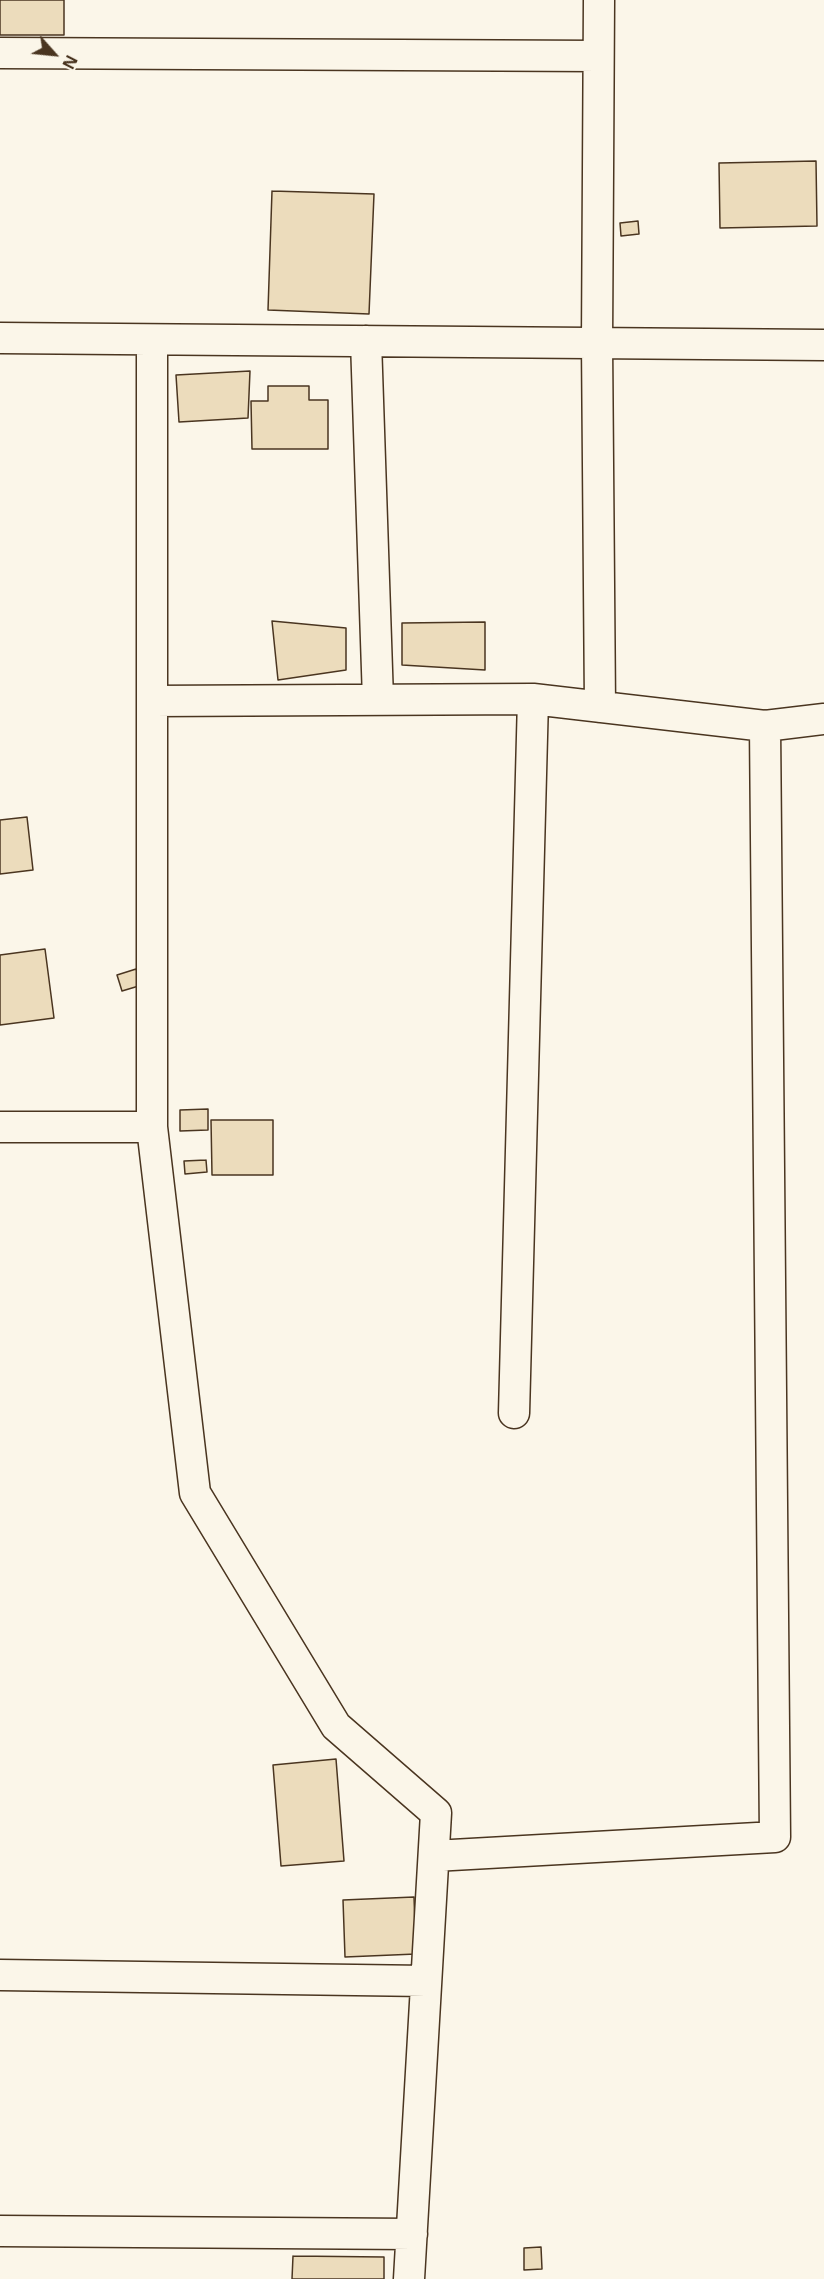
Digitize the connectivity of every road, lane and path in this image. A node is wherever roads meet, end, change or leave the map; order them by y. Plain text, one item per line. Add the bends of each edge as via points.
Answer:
1 (599, 0) edge
2 (0, 54) edge
3 (598, 56) junction
4 (0, 338) edge
5 (152, 340) junction
6 (366, 341) junction
7 (597, 343) junction
8 (824, 345) edge
9 (533, 699) junction
10 (378, 700) junction
11 (153, 701) junction
12 (600, 707) junction
13 (824, 719) edge
14 (765, 726) junction
15 (152, 1126) junction
16 (0, 1127) edge
17 (514, 1413) dead end
18 (434, 1856) junction
19 (0, 1975) edge
20 (426, 1981) junction
21 (0, 2231) edge
22 (412, 2234) junction
23 (409, 2279) edge

1 - 3 street
2 - 3 street
3 - 7 street
4 - 5 street
5 - 6 street
5 - 11 street
6 - 7 street
6 - 10 street
7 - 8 street
7 - 12 street
9 - 10 street
9 - 12 street
9 - 17 street
10 - 11 street
11 - 15 street
12 - 14 street
13 - 14 street
14 - 18 street via 775,1837
15 - 16 street
15 - 18 street via 195,1492 336,1726 436,1813
18 - 20 street
19 - 20 street
20 - 22 street
21 - 22 street
22 - 23 street

